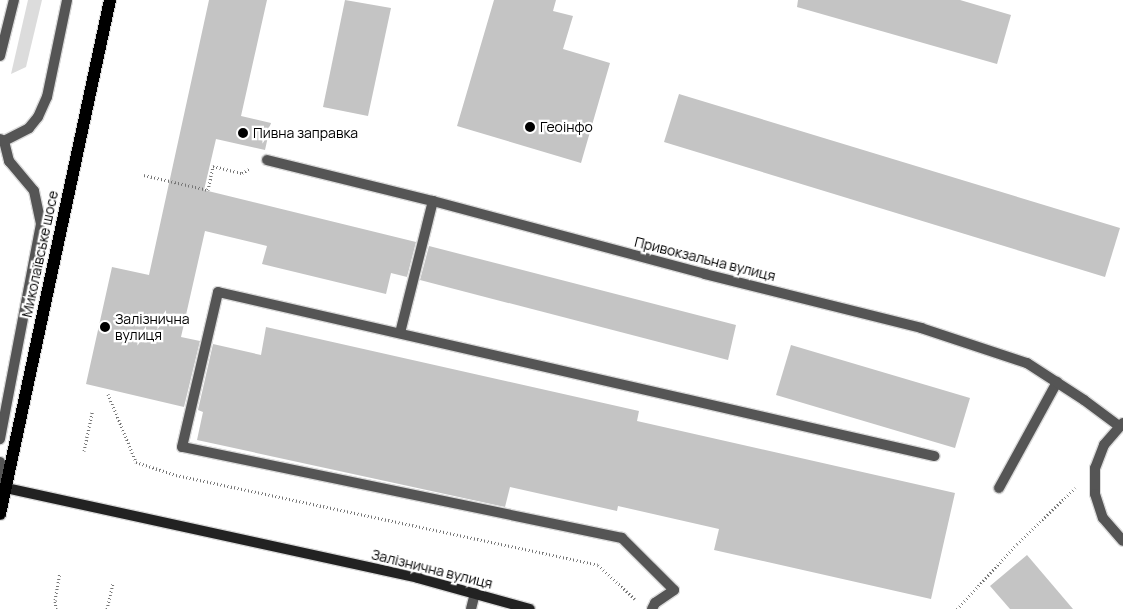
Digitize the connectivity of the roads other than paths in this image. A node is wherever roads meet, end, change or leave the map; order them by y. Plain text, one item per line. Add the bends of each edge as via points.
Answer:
1 (14, 0) edge
2 (67, 0) edge
3 (110, 0) edge
4 (0, 56) edge
5 (2, 140) edge
6 (267, 160) road end
7 (433, 201) junction
8 (400, 333) junction
9 (1057, 382) junction
10 (1121, 424) edge
11 (0, 439) edge
12 (934, 456) dead end
13 (0, 462) edge
14 (6, 488) junction
15 (999, 488) dead end
16 (0, 514) edge
17 (1123, 541) edge
18 (476, 593) junction
19 (471, 609) edge
20 (530, 609) edge
21 (652, 609) edge

1 - 4 street
2 - 5 street via 47,97 30,128
3 - 14 main road, Миколаївське шосе
5 - 11 street via 10,161 34,191 41,224
6 - 7 street, Привокзальна вулиця
7 - 8 street
7 - 9 street, Привокзальна вулиця via 921,328 1027,363
8 - 12 street
8 - 21 street via 218,292 182,447 622,538 674,590 655,603
9 - 10 street, Привокзальна вулиця
9 - 15 street
10 - 17 street via 1104,445 1095,468 1095,494 1103,518
13 - 14 street
14 - 16 main road, Миколаївське шосе
14 - 18 street, Залізнична вулиця
18 - 19 street
18 - 20 street, Залізнична вулиця

